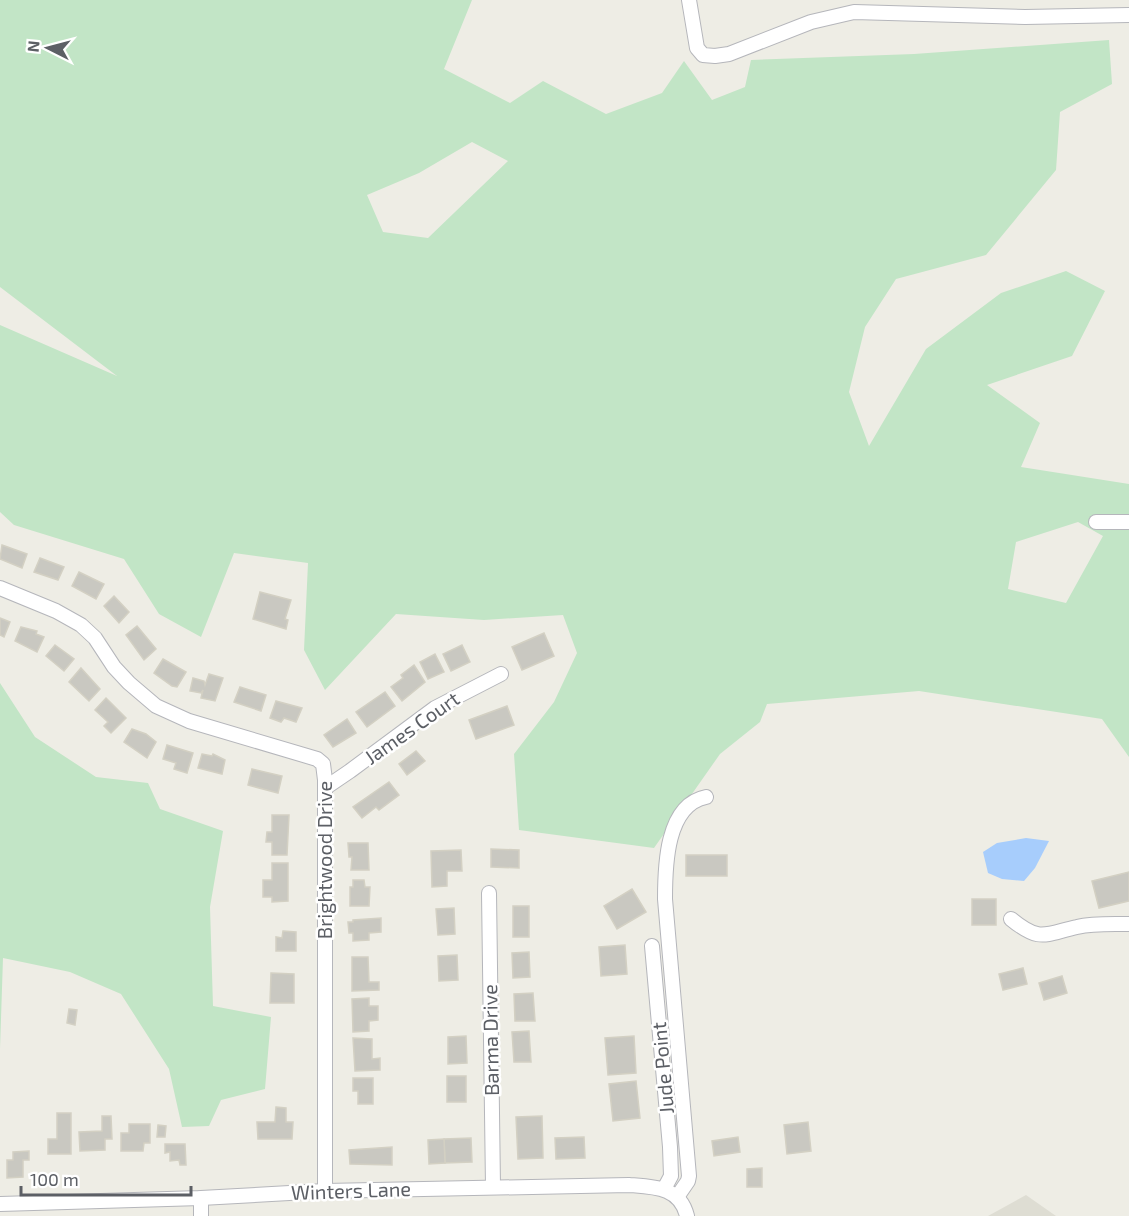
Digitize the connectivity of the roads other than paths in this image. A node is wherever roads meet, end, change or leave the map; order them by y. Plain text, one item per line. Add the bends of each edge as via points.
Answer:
1 (689, 0) edge
2 (1129, 15) edge
3 (1096, 522) dead end
4 (1129, 522) edge
5 (0, 588) edge
6 (501, 674) dead end
7 (325, 788) junction
8 (706, 797) dead end
9 (489, 893) dead end
10 (1011, 920) dead end
11 (1129, 924) edge
12 (652, 946) dead end
13 (493, 1186) junction
14 (664, 1189) junction
15 (325, 1191) junction
16 (677, 1197) junction
17 (201, 1198) junction
18 (0, 1204) edge
19 (201, 1216) edge
20 (687, 1216) edge

1 - 2 street via 697,48 703,55 715,56 811,22 854,12 1025,17
3 - 4 street
5 - 7 street, Brightwood Drive via 81,625 96,638 121,675 156,706 189,721 316,759 323,764
6 - 7 street, James Court via 435,708
7 - 15 street, Brightwood Drive
8 - 16 street via 690,803 676,824 665,872 689,1176
9 - 13 street, Barma Drive
10 - 11 street via 1027,932 1048,935 1078,927
12 - 14 street, Jude Point via 670,1147 670,1176
13 - 14 street, Winters Lane via 629,1185
13 - 15 street, Winters Lane
14 - 16 street, Winters Lane
15 - 17 street, Winters Lane
16 - 20 street
17 - 18 street, Winters Lane
17 - 19 street

